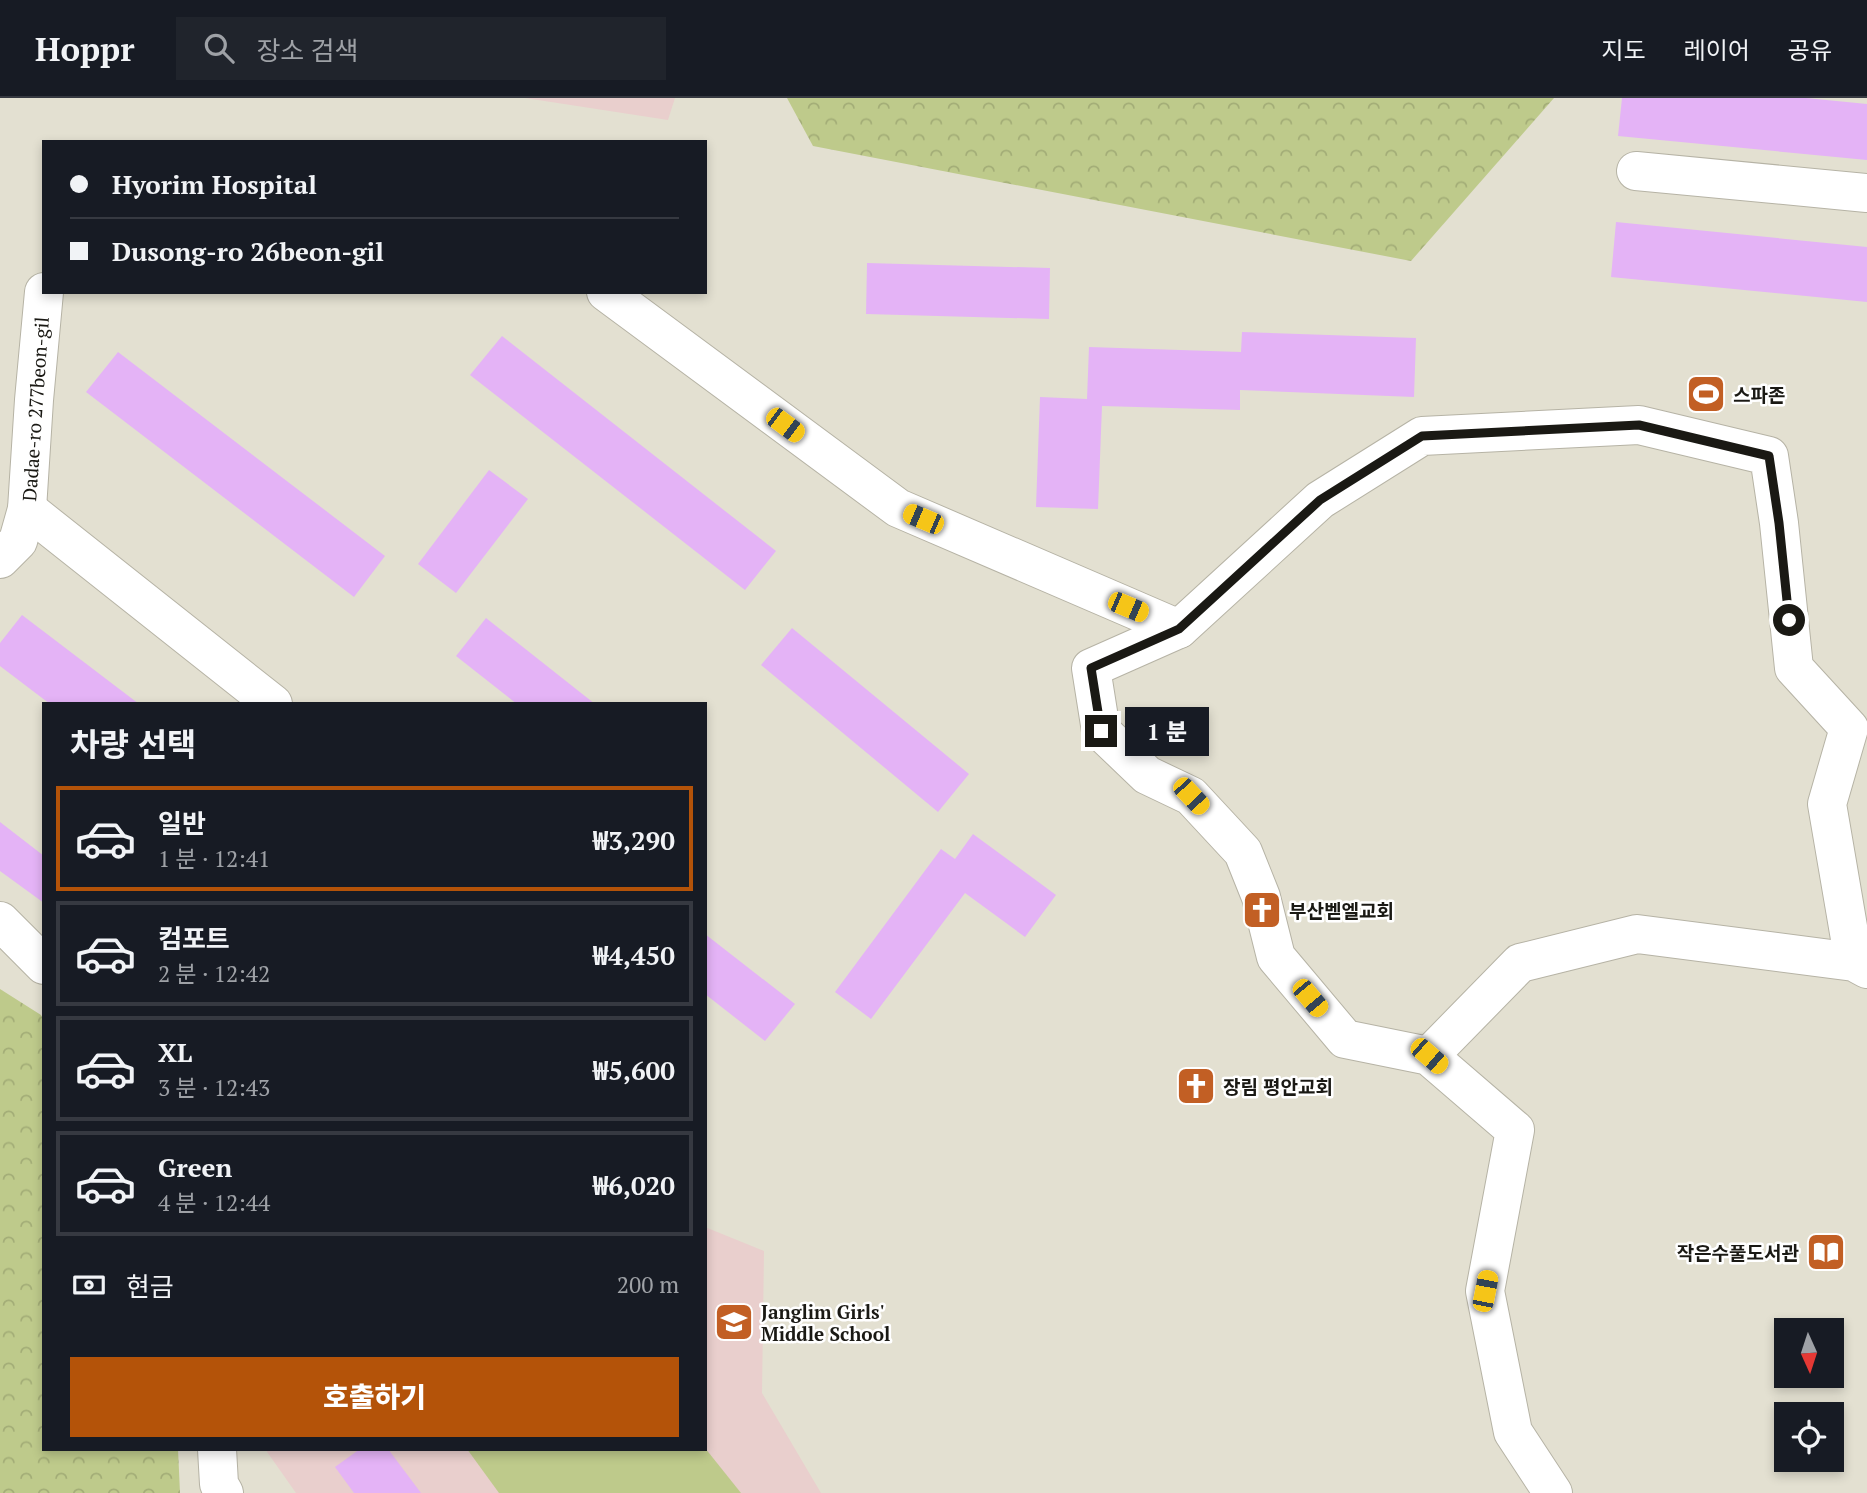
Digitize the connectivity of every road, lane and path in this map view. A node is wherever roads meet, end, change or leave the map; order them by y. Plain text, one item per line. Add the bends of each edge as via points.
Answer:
1 (1636, 171) dead end
2 (1867, 193) edge
3 (44, 294) edge
4 (609, 294) edge
5 (27, 509) junction
6 (0, 558) edge
7 (1179, 629) junction
8 (270, 702) edge
9 (1858, 725) edge
10 (0, 921) edge
11 (42, 963) edge
12 (1861, 965) edge
13 (1429, 1056) junction
14 (217, 1451) edge
15 (224, 1493) edge
16 (1553, 1493) edge

1 - 2 street
3 - 5 street, Dadae-ro 277beon-gil
4 - 7 street via 898,508
5 - 6 street, Dadae-ro 277beon-gil via 18,541
5 - 8 street
7 - 9 street via 1320,500 1422,436 1639,425 1769,456 1794,668
7 - 13 street via 1091,668 1101,731 1147,775 1191,796 1243,852 1261,897 1276,957 1345,1039
9 - 12 street via 1827,804
10 - 11 street
12 - 13 street via 1637,934 1520,963
13 - 16 street via 1515,1130 1485,1291 1513,1432
14 - 15 street

